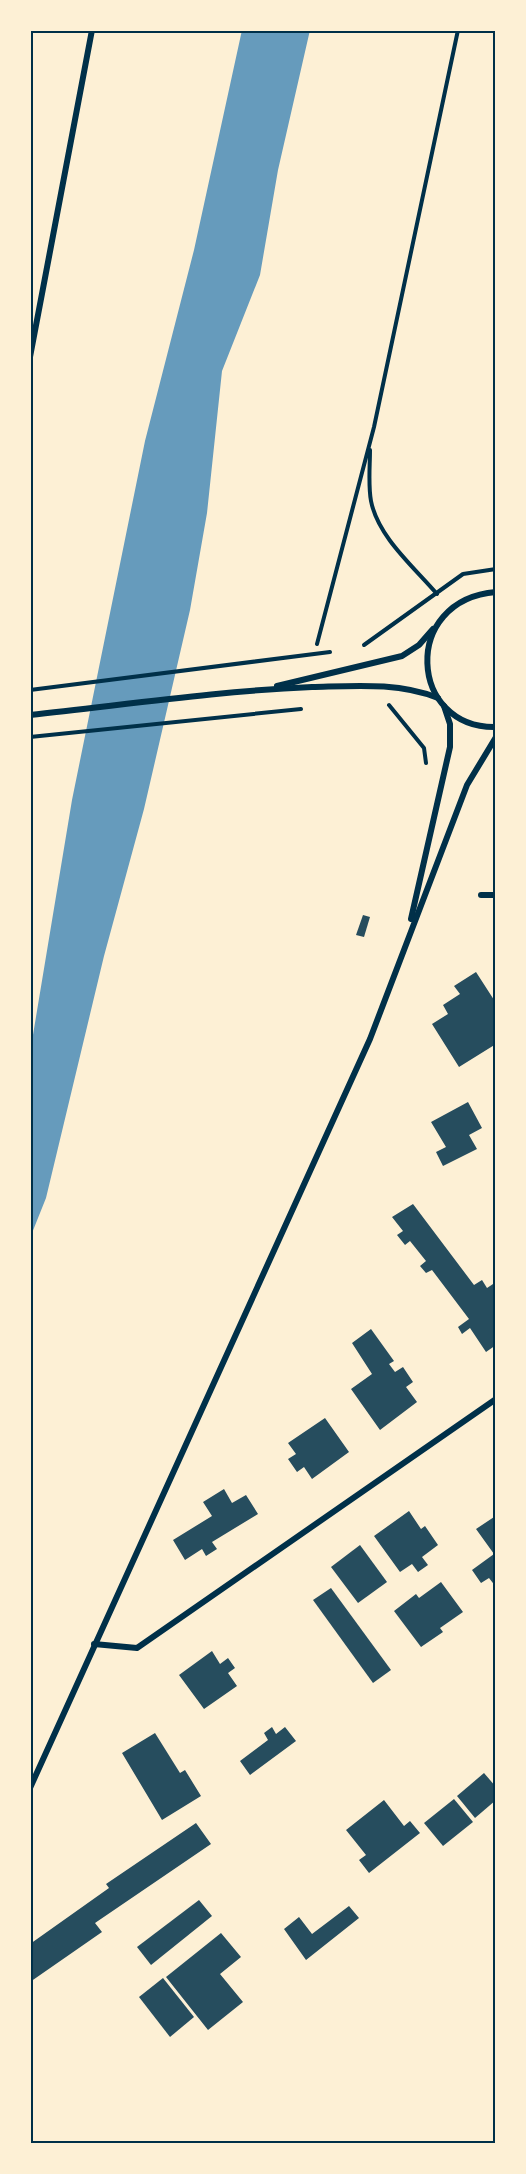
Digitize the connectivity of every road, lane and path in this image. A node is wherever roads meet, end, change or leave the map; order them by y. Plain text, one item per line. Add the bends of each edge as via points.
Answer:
1 (92, 30) edge
2 (458, 30) edge
3 (30, 357) edge
4 (370, 445) junction
5 (496, 569) edge
6 (436, 592) junction
7 (496, 592) edge
8 (450, 608) junction
9 (434, 627) junction
10 (317, 644) dead end
11 (362, 646) dead end
12 (336, 651) dead end
13 (261, 689) junction
14 (30, 690) edge
15 (438, 698) junction
16 (444, 706) junction
17 (310, 708) dead end
18 (30, 715) edge
19 (496, 727) edge
20 (30, 737) edge
21 (496, 737) edge
22 (481, 895) dead end
23 (496, 895) edge
24 (406, 940) junction
25 (496, 1399) edge
26 (94, 1644) junction
27 (30, 1788) edge

1 - 3 street
2 - 4 path
4 - 6 path via 371,501 380,524
4 - 10 path
5 - 6 path via 463,574
6 - 8 path
6 - 11 path
7 - 8 street via 471,596
8 - 9 street
9 - 13 street via 419,645 402,656
9 - 15 street via 427,651 428,675
12 - 14 path
13 - 15 street via 367,685 410,689
13 - 18 street
15 - 16 street
16 - 19 street via 462,720
16 - 24 street via 450,724 450,747
17 - 20 path
21 - 24 street via 467,786
22 - 23 street
24 - 26 street via 365,1049
25 - 26 street via 137,1648
26 - 27 street

